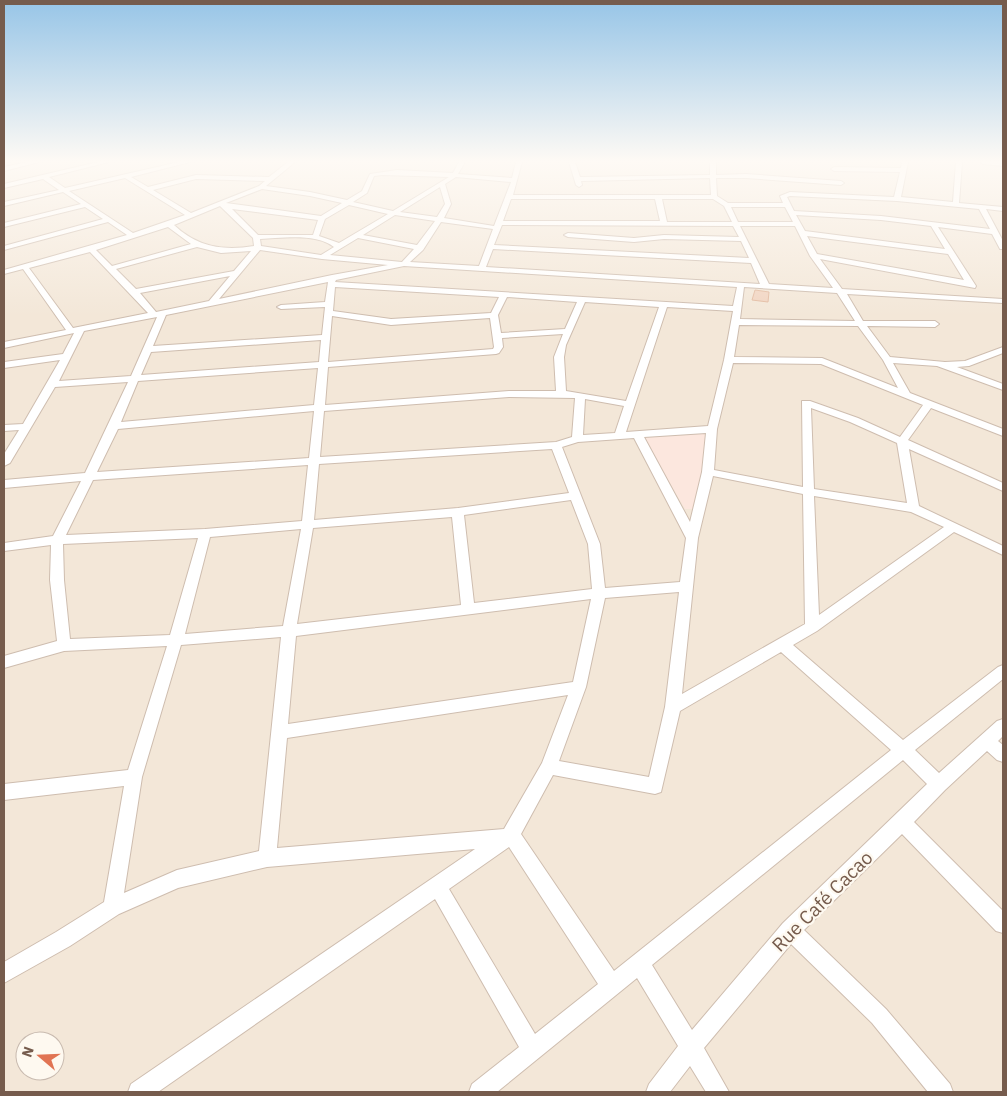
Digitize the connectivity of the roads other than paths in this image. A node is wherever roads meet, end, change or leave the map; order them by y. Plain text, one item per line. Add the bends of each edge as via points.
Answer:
1 (52, 213) edge
2 (97, 213) edge
3 (187, 213) edge
4 (195, 213) edge
5 (231, 213) edge
6 (287, 213) edge
7 (330, 213) edge
8 (394, 213) edge
9 (395, 213) edge
10 (443, 213) edge
11 (503, 213) edge
12 (662, 213) edge
13 (731, 213) edge
14 (791, 213) edge
15 (832, 213) edge
16 (984, 213) edge
17 (190, 215) junction
18 (322, 218) junction
19 (441, 219) junction
20 (108, 220) junction
21 (571, 223) junction
22 (664, 223) junction
23 (736, 223) junction
24 (169, 224) junction
25 (797, 224) junction
26 (4, 225) edge
27 (498, 225) junction
28 (934, 226) junction
29 (995, 232) junction
30 (802, 234) junction
31 (568, 235) junction
32 (133, 236) junction
33 (356, 236) junction
34 (256, 237) junction
35 (315, 238) junction
36 (744, 239) junction
37 (1001, 239) edge
38 (196, 245) junction
39 (339, 247) junction
40 (490, 247) junction
41 (1003, 247) edge
42 (4, 248) edge
43 (258, 248) junction
44 (420, 248) junction
45 (91, 249) junction
46 (564, 252) junction
47 (950, 252) junction
48 (814, 256) junction
49 (322, 257) junction
50 (754, 261) junction
51 (404, 264) junction
52 (25, 266) junction
53 (112, 268) junction
54 (482, 268) junction
55 (4, 272) edge
56 (235, 273) junction
57 (332, 280) junction
58 (970, 283) junction
59 (741, 284) junction
60 (766, 286) junction
61 (840, 291) junction
62 (134, 292) junction
63 (504, 295) junction
64 (582, 300) junction
65 (978, 300) junction
66 (1003, 301) edge
67 (212, 302) junction
68 (664, 305) junction
69 (281, 308) dead end
70 (329, 308) junction
71 (736, 309) junction
72 (158, 313) junction
73 (494, 315) junction
74 (736, 322) junction
75 (861, 324) junction
76 (934, 324) dead end
77 (76, 330) junction
78 (568, 330) junction
79 (497, 336) junction
80 (326, 337) junction
81 (4, 345) edge
82 (148, 349) junction
83 (1003, 350) edge
84 (67, 356) junction
85 (729, 360) junction
86 (887, 360) junction
87 (938, 363) junction
88 (4, 365) edge
89 (323, 365) junction
90 (135, 378) junction
91 (52, 384) junction
92 (1003, 387) edge
93 (560, 394) junction
94 (906, 394) junction
95 (580, 395) junction
96 (629, 404) junction
97 (929, 404) junction
98 (319, 408) junction
99 (114, 426) junction
100 (24, 427) junction
101 (4, 428) edge
102 (712, 429) junction
103 (1003, 433) edge
104 (619, 436) junction
105 (638, 436) junction
106 (577, 440) junction
107 (902, 442) junction
108 (556, 445) junction
109 (314, 461) junction
110 (4, 463) edge
111 (708, 472) junction
112 (91, 476) junction
113 (4, 484) edge
114 (1003, 487) edge
115 (810, 492) junction
116 (576, 496) junction
117 (914, 508) junction
118 (458, 512) junction
119 (308, 523) junction
120 (953, 527) junction
121 (205, 533) junction
122 (692, 538) junction
123 (56, 540) junction
124 (4, 547) edge
125 (1003, 552) edge
126 (686, 587) junction
127 (600, 593) junction
128 (468, 608) junction
129 (812, 627) junction
130 (289, 630) junction
131 (176, 640) junction
132 (64, 645) junction
133 (783, 645) junction
134 (4, 662) edge
135 (1003, 671) edge
136 (579, 687) junction
137 (673, 707) junction
138 (1003, 726) edge
139 (280, 732) junction
140 (987, 741) junction
141 (903, 750) junction
142 (1003, 754) edge
143 (550, 767) junction
144 (134, 777) junction
145 (939, 784) junction
146 (4, 792) edge
147 (902, 822) junction
148 (508, 837) junction
149 (267, 858) junction
150 (438, 887) junction
151 (112, 907) junction
152 (1003, 924) edge
153 (790, 930) junction
154 (640, 964) junction
155 (4, 973) edge
156 (611, 985) junction
157 (690, 1048) junction
158 (532, 1050) junction
159 (139, 1092) edge
160 (480, 1092) edge
161 (657, 1092) edge
162 (718, 1092) edge
163 (942, 1092) edge

1 - 26 street
2 - 20 street
3 - 17 street
4 - 17 street
5 - 34 street
6 - 18 street
7 - 18 street
8 - 33 street
9 - 19 street
10 - 19 street
11 - 27 street
12 - 22 street
13 - 23 street
14 - 25 street
15 - 28 street
16 - 29 street
17 - 24 street
18 - 35 street
19 - 27 street
19 - 44 street
20 - 32 street
20 - 42 street
21 - 22 street
21 - 27 street
21 - 31 street
22 - 23 street
23 - 25 street
23 - 36 street
24 - 32 street
24 - 38 street via 181,237
25 - 30 street
27 - 40 street
28 - 29 street
28 - 47 street
29 - 37 street
30 - 47 street
30 - 48 street
31 - 36 street via 634,240 664,237
31 - 46 street
32 - 45 street
33 - 39 street
33 - 44 street
34 - 35 street
34 - 43 street
35 - 39 street via 334,242
36 - 50 street
37 - 41 street
38 - 43 street via 233,251
38 - 53 street
39 - 49 street
40 - 46 street
40 - 54 street
43 - 49 street
43 - 56 street
44 - 51 street
45 - 52 street
45 - 53 street
46 - 50 street
47 - 58 street
48 - 58 street
48 - 61 street
49 - 51 street
50 - 60 street
51 - 54 street
51 - 57 street
52 - 55 street
52 - 77 street
53 - 62 street
54 - 59 street
56 - 62 street
56 - 67 street
57 - 63 street
57 - 67 street
57 - 70 street
58 - 65 street
59 - 60 street
59 - 71 street
60 - 61 street
61 - 65 street
61 - 75 street
62 - 72 street
63 - 64 street
63 - 73 street
64 - 68 street
64 - 78 street
65 - 66 street
67 - 72 street
68 - 71 street
68 - 96 street
69 - 70 street
70 - 73 street via 391,322
70 - 80 street
71 - 74 street
72 - 77 street
72 - 82 street
73 - 79 street
74 - 75 street
74 - 85 street
75 - 76 street
75 - 86 street
77 - 81 street
77 - 84 street
78 - 79 street
78 - 93 street via 559,357
79 - 89 street via 496,351
80 - 82 street
80 - 89 street
82 - 90 street
83 - 87 street via 966,364
84 - 88 street
84 - 91 street
85 - 94 street via 822,361
85 - 102 street
86 - 87 street
86 - 94 street
87 - 92 street
89 - 90 street
89 - 98 street
90 - 91 street
90 - 99 street
91 - 100 street
93 - 95 street
93 - 98 street via 509,394
94 - 97 street
95 - 96 street
95 - 106 street
96 - 104 street
97 - 103 street
97 - 107 street
98 - 99 street
98 - 109 street
99 - 112 street
100 - 101 street
100 - 110 street
102 - 105 street
102 - 111 street
104 - 105 street
104 - 106 street
105 - 122 street
106 - 108 street
107 - 114 street
107 - 115 street via 806,403
107 - 117 street
108 - 109 street
108 - 116 street
109 - 112 street
109 - 119 street
111 - 115 street
111 - 122 street
112 - 113 street
112 - 123 street
115 - 117 street
115 - 129 street
116 - 118 street
116 - 127 street via 594,544
117 - 120 street
118 - 119 street
118 - 128 street
119 - 121 street
119 - 130 street
120 - 125 street
120 - 129 street
121 - 123 street
121 - 131 street
122 - 126 street
123 - 124 street
123 - 132 street via 56,580
126 - 127 street
126 - 137 street
127 - 128 street
127 - 136 street
128 - 130 street
129 - 133 street
130 - 131 street
130 - 139 street
131 - 132 street
131 - 144 street
132 - 134 street
133 - 137 street
133 - 141 street
135 - 141 street
136 - 139 street
136 - 143 street
137 - 143 street via 655,786
138 - 140 street, Rue Café Cacao
139 - 149 street
140 - 142 street
140 - 145 street, Rue Café Cacao
141 - 145 street
141 - 154 street
143 - 148 street
144 - 146 street
144 - 151 street
145 - 147 street, Rue Café Cacao
147 - 152 street
147 - 153 street, Rue Café Cacao
148 - 149 street
148 - 150 street
148 - 156 street
149 - 151 street via 176,879
150 - 158 street
150 - 159 street
151 - 155 street
153 - 157 street, Rue Café Cacao
153 - 163 street via 879,1016
154 - 156 street
154 - 157 street
156 - 158 street
157 - 161 street, Rue Café Cacao
157 - 162 street
158 - 160 street

